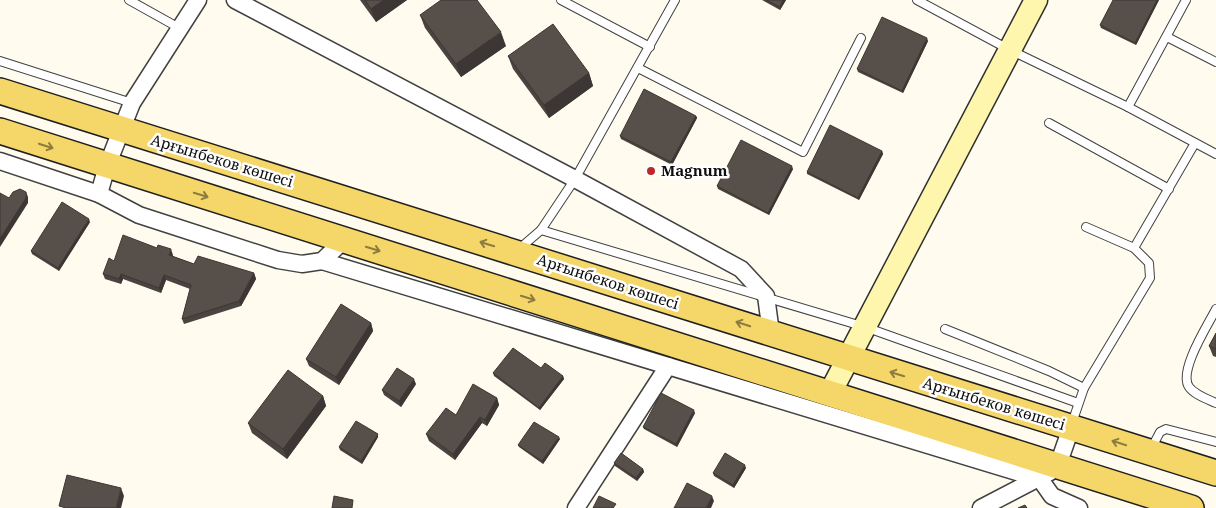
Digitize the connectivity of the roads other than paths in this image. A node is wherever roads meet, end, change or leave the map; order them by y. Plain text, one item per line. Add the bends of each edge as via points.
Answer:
1 (129, 0) edge
2 (198, 0) edge
3 (235, 0) edge
4 (561, 0) edge
5 (675, 0) edge
6 (917, 0) edge
7 (1036, 0) edge
8 (1186, 0) edge
9 (181, 28) junction
10 (1167, 37) junction
11 (861, 38) dead end
12 (650, 47) junction
13 (1010, 50) junction
14 (0, 61) edge
15 (1216, 62) edge
16 (638, 68) junction
17 (0, 91) edge
18 (132, 103) junction
19 (1128, 107) junction
20 (1048, 123) dead end
21 (122, 130) junction
22 (0, 131) edge
23 (1195, 143) junction
24 (1216, 154) edge
25 (0, 161) edge
26 (107, 166) junction
27 (575, 179) junction
28 (1168, 189) junction
29 (100, 194) junction
30 (1086, 227) dead end
31 (541, 230) junction
32 (344, 240) junction
33 (1134, 248) junction
34 (514, 252) junction
35 (322, 261) junction
36 (766, 296) junction
37 (1216, 308) edge
38 (865, 327) junction
39 (945, 329) dead end
40 (770, 333) junction
41 (848, 359) junction
42 (668, 366) junction
43 (1084, 388) junction
44 (830, 393) junction
45 (1078, 403) junction
46 (1216, 404) edge
47 (1071, 428) junction
48 (1216, 442) edge
49 (1150, 452) junction
50 (1049, 472) junction
51 (1216, 473) edge
52 (576, 508) edge
53 (981, 508) edge
54 (1079, 508) edge
55 (1191, 508) edge

1 - 9 lane
2 - 9 street
3 - 27 street
4 - 12 lane
5 - 12 lane
6 - 13 lane
7 - 13 street
8 - 10 lane
9 - 18 street
10 - 15 lane
10 - 19 lane
11 - 16 lane via 804,152
12 - 16 lane
13 - 19 lane
13 - 38 street
14 - 18 lane
16 - 27 lane
17 - 21 main road, Арғынбеков көшесі
18 - 21 street
19 - 23 lane
20 - 28 lane
21 - 26 street
34 -> 21 main road, Арғынбеков көшесі
22 -> 26 main road
23 - 24 lane
23 - 28 lane
25 - 29 street
26 - 29 street
26 -> 32 main road
27 - 31 lane
27 - 36 street via 741,269
28 - 33 lane
29 - 35 street via 140,215 278,260 302,264
30 - 33 lane
31 - 34 lane
31 - 36 lane
32 - 35 street
32 -> 44 main road
33 - 43 lane via 1148,263 1150,278
40 -> 34 main road, Арғынбеков көшесі
35 - 42 street
36 - 38 lane
36 - 40 street
37 - 46 lane via 1188,364 1186,377 1189,387
38 - 41 street
38 - 45 lane
39 - 43 lane via 1049,370
40 - 41 main road, Арғынбеков көшесі
41 - 44 street
47 -> 41 main road, Арғынбеков көшесі
42 - 50 street
42 - 52 street
43 - 45 lane
44 - 50 main road
45 - 47 lane
49 -> 47 main road, Арғынбеков көшесі
47 - 50 street
48 - 49 lane via 1166,429 1160,432
49 - 51 main road, Арғынбеков көшесі
50 - 53 street
50 - 54 street via 1052,496
50 - 55 main road

